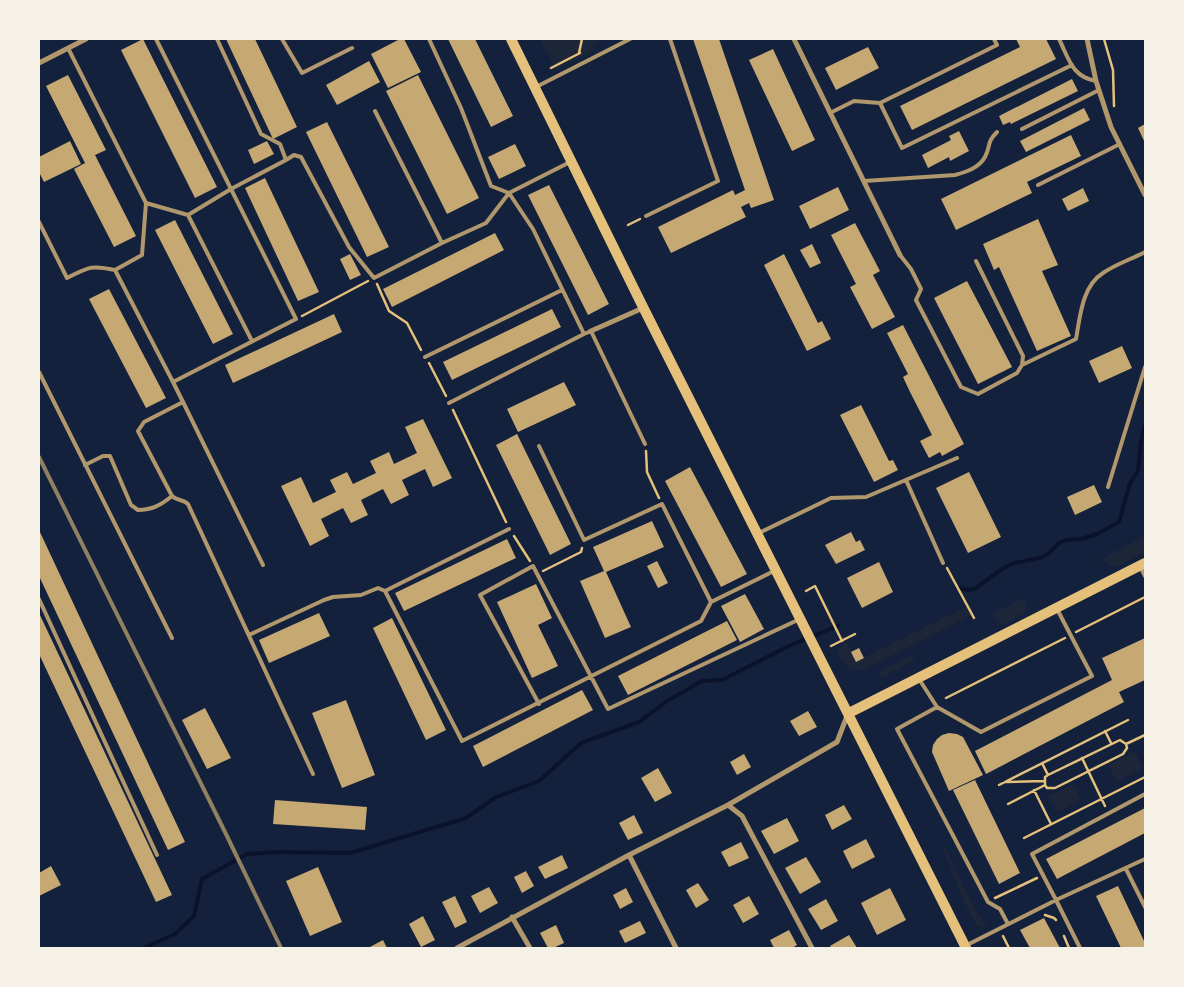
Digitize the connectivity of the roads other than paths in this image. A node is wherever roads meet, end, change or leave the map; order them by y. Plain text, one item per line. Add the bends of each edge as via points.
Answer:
1 (86, 39) edge
2 (156, 39) edge
3 (217, 39) edge
4 (288, 39) edge
5 (429, 39) edge
6 (511, 39) edge
7 (630, 39) edge
8 (670, 39) edge
9 (794, 39) edge
10 (994, 39) edge
11 (1059, 39) edge
12 (1086, 39) edge
13 (283, 40) edge
14 (68, 48) junction
15 (352, 48) dead end
16 (39, 63) edge
17 (1072, 65) junction
18 (1096, 81) junction
19 (535, 88) junction
20 (1099, 90) junction
21 (880, 103) junction
22 (375, 111) dead end
23 (830, 113) junction
24 (1022, 129) dead end
25 (997, 132) dead end
26 (1120, 144) junction
27 (286, 160) junction
28 (571, 162) junction
29 (864, 181) junction
30 (1038, 184) dead end
31 (232, 190) junction
32 (509, 193) junction
33 (1145, 195) edge
34 (146, 203) junction
35 (188, 216) junction
36 (646, 216) road end
37 (39, 222) edge
38 (442, 243) junction
39 (1145, 252) edge
40 (900, 255) joint
41 (976, 261) dead end
42 (115, 270) junction
43 (562, 290) junction
44 (643, 307) junction
45 (591, 331) junction
46 (584, 334) junction
47 (252, 341) junction
48 (425, 357) road end
49 (1022, 365) junction
50 (1145, 368) edge
51 (39, 372) edge
52 (173, 382) junction
53 (183, 402) junction
54 (449, 403) road end
55 (645, 444) road end
56 (539, 446) dead end
57 (957, 458) dead end
58 (86, 465) junction
59 (906, 480) junction
60 (1108, 488) dead end
61 (172, 496) junction
62 (510, 528) road end
63 (757, 534) junction
64 (943, 563) road end
65 (1143, 565) edge
66 (264, 566) dead end
67 (775, 570) junction
68 (1145, 576) edge
69 (385, 591) junction
70 (39, 599) edge
71 (711, 602) junction
72 (1056, 608) junction
73 (802, 624) junction
74 (249, 635) junction
75 (172, 638) dead end
76 (592, 677) junction
77 (918, 677) junction
78 (539, 704) junction
79 (937, 707) junction
80 (849, 713) junction
81 (313, 774) dead end
82 (1145, 794) edge
83 (728, 805) junction
84 (157, 854) dead end
85 (630, 855) junction
86 (1145, 859) edge
87 (1126, 869) junction
88 (1056, 900) junction
89 (1145, 907) edge
90 (512, 918) junction
91 (1008, 924) junction
92 (965, 947) edge
93 (457, 948) edge
94 (530, 948) edge
95 (676, 948) edge
96 (812, 948) edge
97 (1080, 948) edge

1 - 14 street
2 - 31 lane
3 - 27 lane via 261,134 280,144
4 - 13 lane
5 - 32 lane via 461,108 491,186
6 - 19 main road
7 - 19 lane
8 - 36 lane via 718,181
9 - 23 street
10 - 21 lane via 997,46
11 - 17 lane
12 - 18 street
13 - 15 lane via 302,73
14 - 16 street
14 - 34 lane
17 - 18 lane via 1085,79
17 - 21 lane via 902,148
18 - 20 street
19 - 28 main road
20 - 24 lane
20 - 26 street
21 - 23 lane via 854,101
22 - 38 lane
23 - 29 street
25 - 29 lane via 989,139 986,156 968,171 955,175
26 - 30 lane
26 - 33 street
27 - 31 lane
27 - 38 lane via 294,155 301,157 350,247 374,278
28 - 32 lane
28 - 44 main road
29 - 40 street
31 - 35 lane
31 - 47 lane via 296,319
32 - 38 lane via 486,223
32 - 43 lane via 533,230
34 - 35 lane
34 - 42 lane via 142,256
35 - 47 lane
37 - 42 lane via 67,278 92,267
39 - 49 lane via 1101,273 1088,290 1076,340
40 - 49 lane via 921,289 916,300 961,387 978,394 1017,373
41 - 49 lane via 1023,356
42 - 52 lane
43 - 46 lane
43 - 48 lane
44 - 45 street
44 - 63 main road
45 - 46 lane
45 - 55 lane
46 - 54 lane
47 - 52 lane
50 - 60 lane
51 - 58 lane
52 - 53 lane
53 - 61 lane via 144,422 138,431
53 - 66 lane
56 - 71 lane via 584,540 662,504
57 - 59 lane
58 - 61 lane via 110,456 131,505 138,510 160,506
58 - 75 lane
59 - 63 lane via 866,497 831,498
59 - 64 lane
61 - 74 lane via 188,504
62 - 69 lane
63 - 67 main road
65 - 68 lane
65 - 72 main road
67 - 71 lane
67 - 73 main road
69 - 74 lane via 378,588 361,594 333,597
69 - 78 lane via 462,742
70 - 84 lane
71 - 76 lane via 701,621
72 - 77 main road
72 - 79 lane via 1092,676 981,732
73 - 76 lane via 608,709
73 - 80 main road
74 - 81 lane
76 - 78 lane
76 - 78 lane via 533,566 480,595
77 - 79 lane
77 - 80 main road
79 - 91 lane via 897,729 988,902 1000,909
80 - 83 street via 837,742
80 - 92 main road
82 - 88 lane via 1032,854
83 - 85 street
83 - 96 street via 742,816
85 - 90 street
85 - 95 street
86 - 87 lane
87 - 88 lane
87 - 89 lane
88 - 91 lane
88 - 97 lane
90 - 93 street
90 - 94 street
91 - 92 lane

